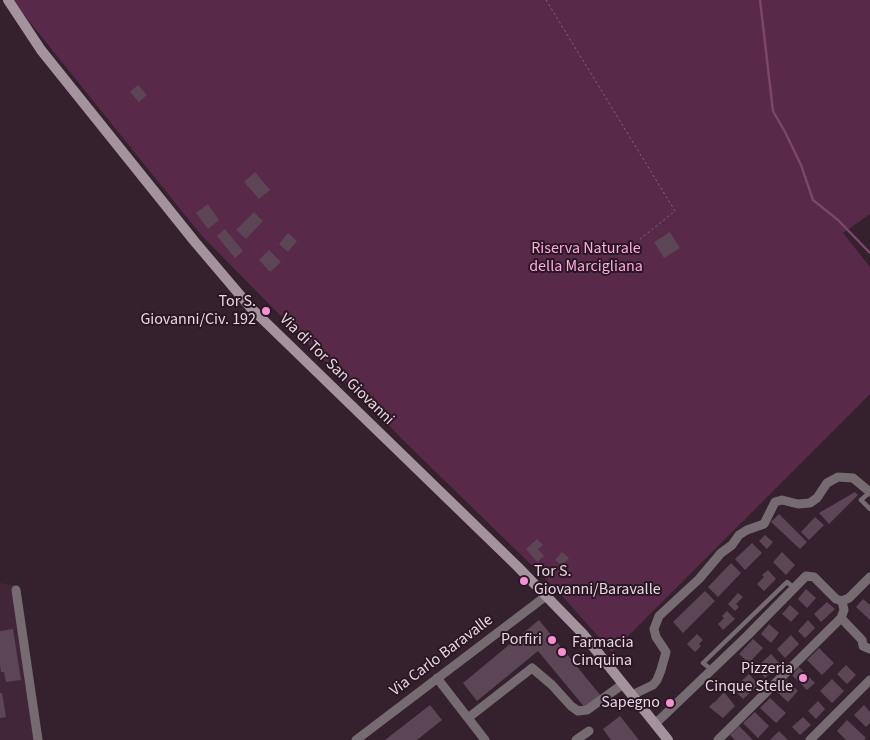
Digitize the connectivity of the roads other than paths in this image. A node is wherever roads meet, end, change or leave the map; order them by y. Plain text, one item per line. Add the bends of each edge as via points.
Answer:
1 (8, 0) edge
2 (870, 492) edge
3 (870, 509) edge
4 (870, 577) edge
5 (16, 590) dead end
6 (546, 596) junction
7 (842, 601) junction
8 (840, 618) junction
9 (866, 638) edge
10 (870, 649) edge
11 (437, 678) junction
12 (870, 680) edge
13 (623, 684) junction
14 (632, 695) junction
15 (468, 718) junction
16 (655, 724) junction
17 (589, 732) dead end
18 (38, 740) edge
19 (356, 740) edge
20 (485, 740) edge
21 (576, 740) edge
22 (668, 740) edge
23 (718, 740) edge
24 (810, 740) edge

1 - 6 street, Via di Tor San Giovanni via 41,50 251,308
2 - 3 lane via 861,500
2 - 14 street via 853,478 838,476 827,483 810,503 775,502 764,524 739,535 659,616 654,630 666,652 661,670 653,685
4 - 7 street
5 - 18 street
6 - 11 street, Via Carlo Baravalle
6 - 13 street, Via di Tor San Giovanni via 583,634
7 - 8 street via 844,610
7 - 16 street via 812,576 804,577
8 - 9 street
8 - 23 street
9 - 10 street via 863,646
11 - 15 street
11 - 19 street, Via Carlo Baravalle
12 - 24 street
13 - 14 street, Via di Tor San Giovanni
13 - 15 street via 587,710 578,711 532,668
14 - 16 street, Via di Tor San Giovanni
15 - 20 street
16 - 22 street, Via di Tor San Giovanni
17 - 21 street

